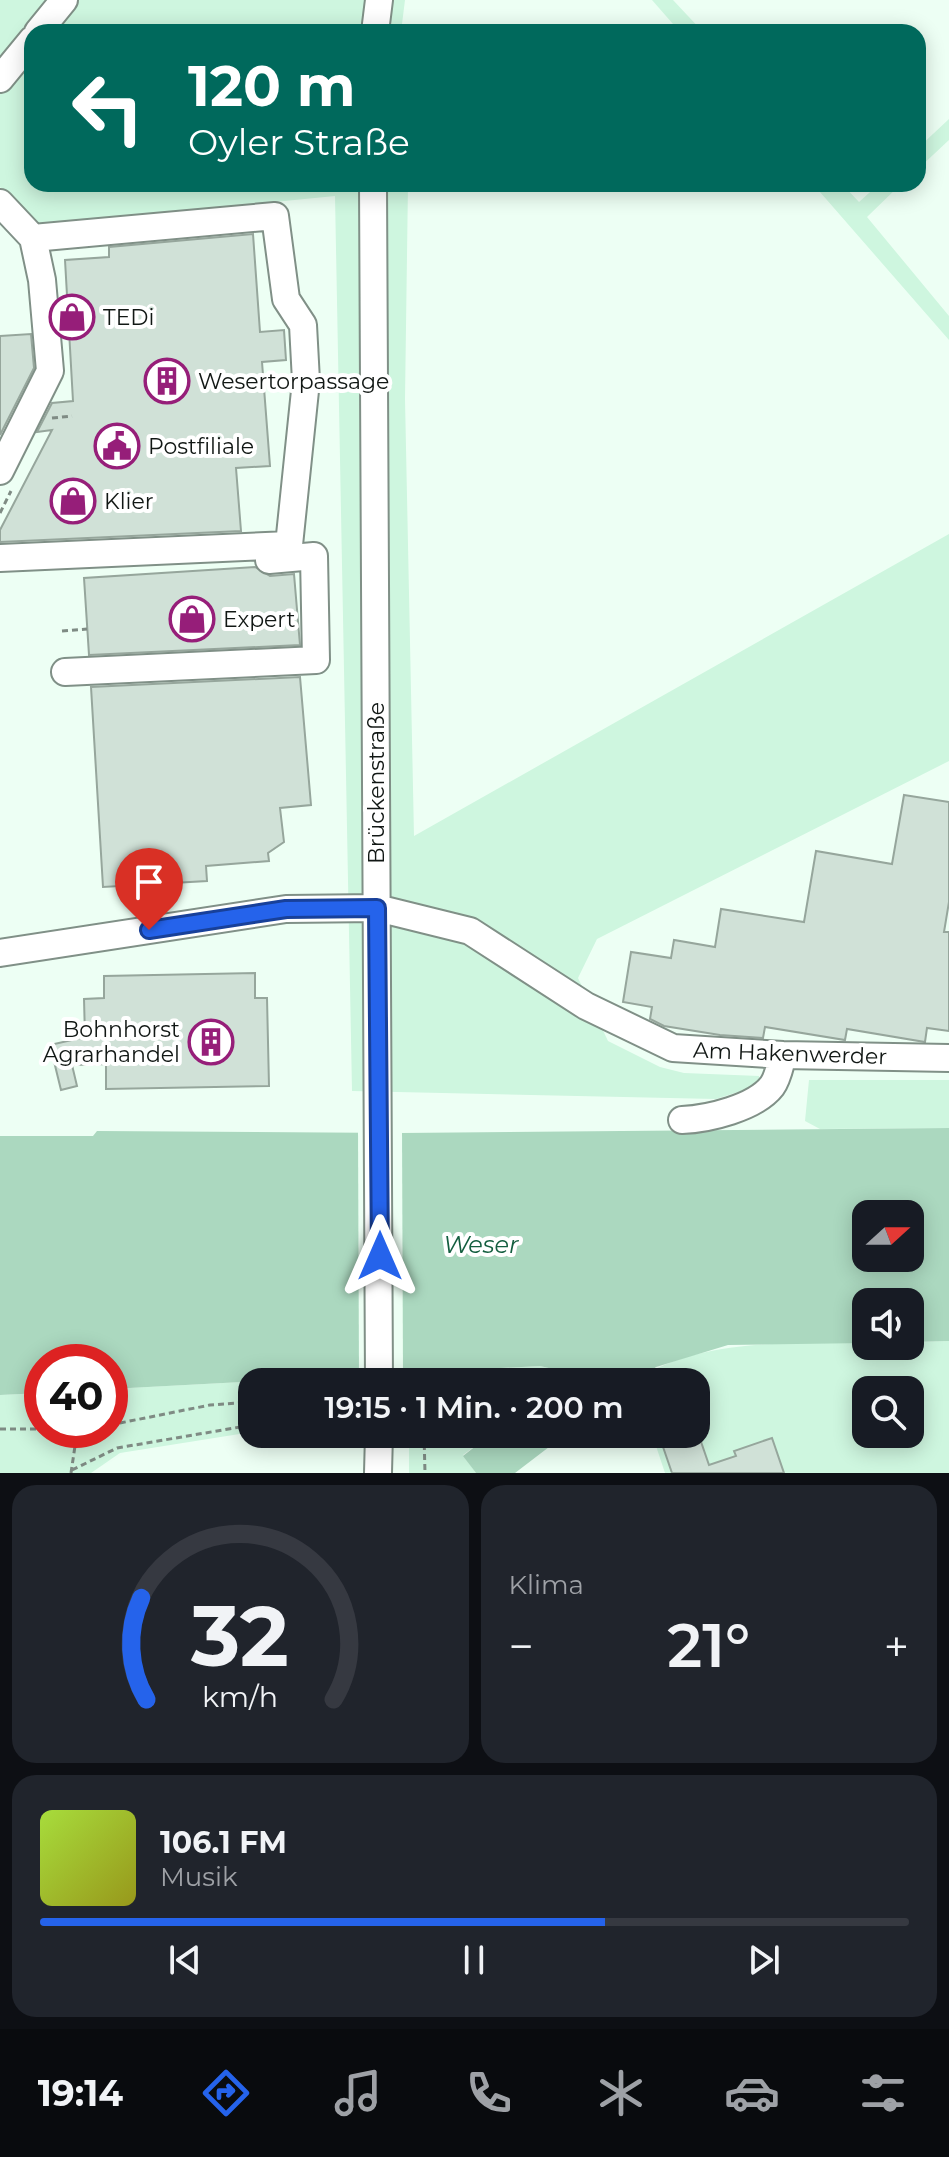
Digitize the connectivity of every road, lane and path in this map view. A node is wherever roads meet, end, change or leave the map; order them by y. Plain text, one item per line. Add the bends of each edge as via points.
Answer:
1 (64, 0) edge
2 (379, 0) edge
3 (44, 24) edge
4 (376, 24) edge
5 (24, 50) edge
6 (0, 79) edge
7 (373, 192) edge
8 (0, 203) edge
9 (33, 238) junction
10 (0, 471) edge
11 (0, 558) edge
12 (59, 574) dead end
13 (87, 629) dead end
14 (62, 631) dead end
15 (65, 672) dead end
16 (377, 908) junction
17 (0, 953) edge
18 (783, 1055) junction
19 (949, 1058) edge
20 (682, 1120) dead end
21 (379, 1368) edge
22 (238, 1403) edge
23 (128, 1421) edge
24 (238, 1427) edge
25 (0, 1429) edge
26 (24, 1430) edge
27 (75, 1448) edge
28 (379, 1448) edge
29 (425, 1448) edge
30 (72, 1471) edge
31 (378, 1473) edge
32 (425, 1473) edge

1 - 3 street
2 - 4 street
5 - 6 street
7 - 16 street, Brückenstraße
8 - 9 street
9 - 10 street via 50,371
9 - 11 street via 275,216 286,299 303,325 306,381 291,530 289,545
12 - 15 street via 314,556 316,660
13 - 14 path
16 - 17 street, Am Hakenwerder via 286,909
16 - 18 street, Am Hakenwerder via 470,931 586,1006 673,1048
16 - 21 street, Brückenstraße
18 - 19 street, Am Hakenwerder
18 - 20 street via 773,1085 762,1094 716,1117
22 - 23 path
24 - 30 path via 117,1448
25 - 26 path
27 - 30 path
28 - 31 street
29 - 32 path

